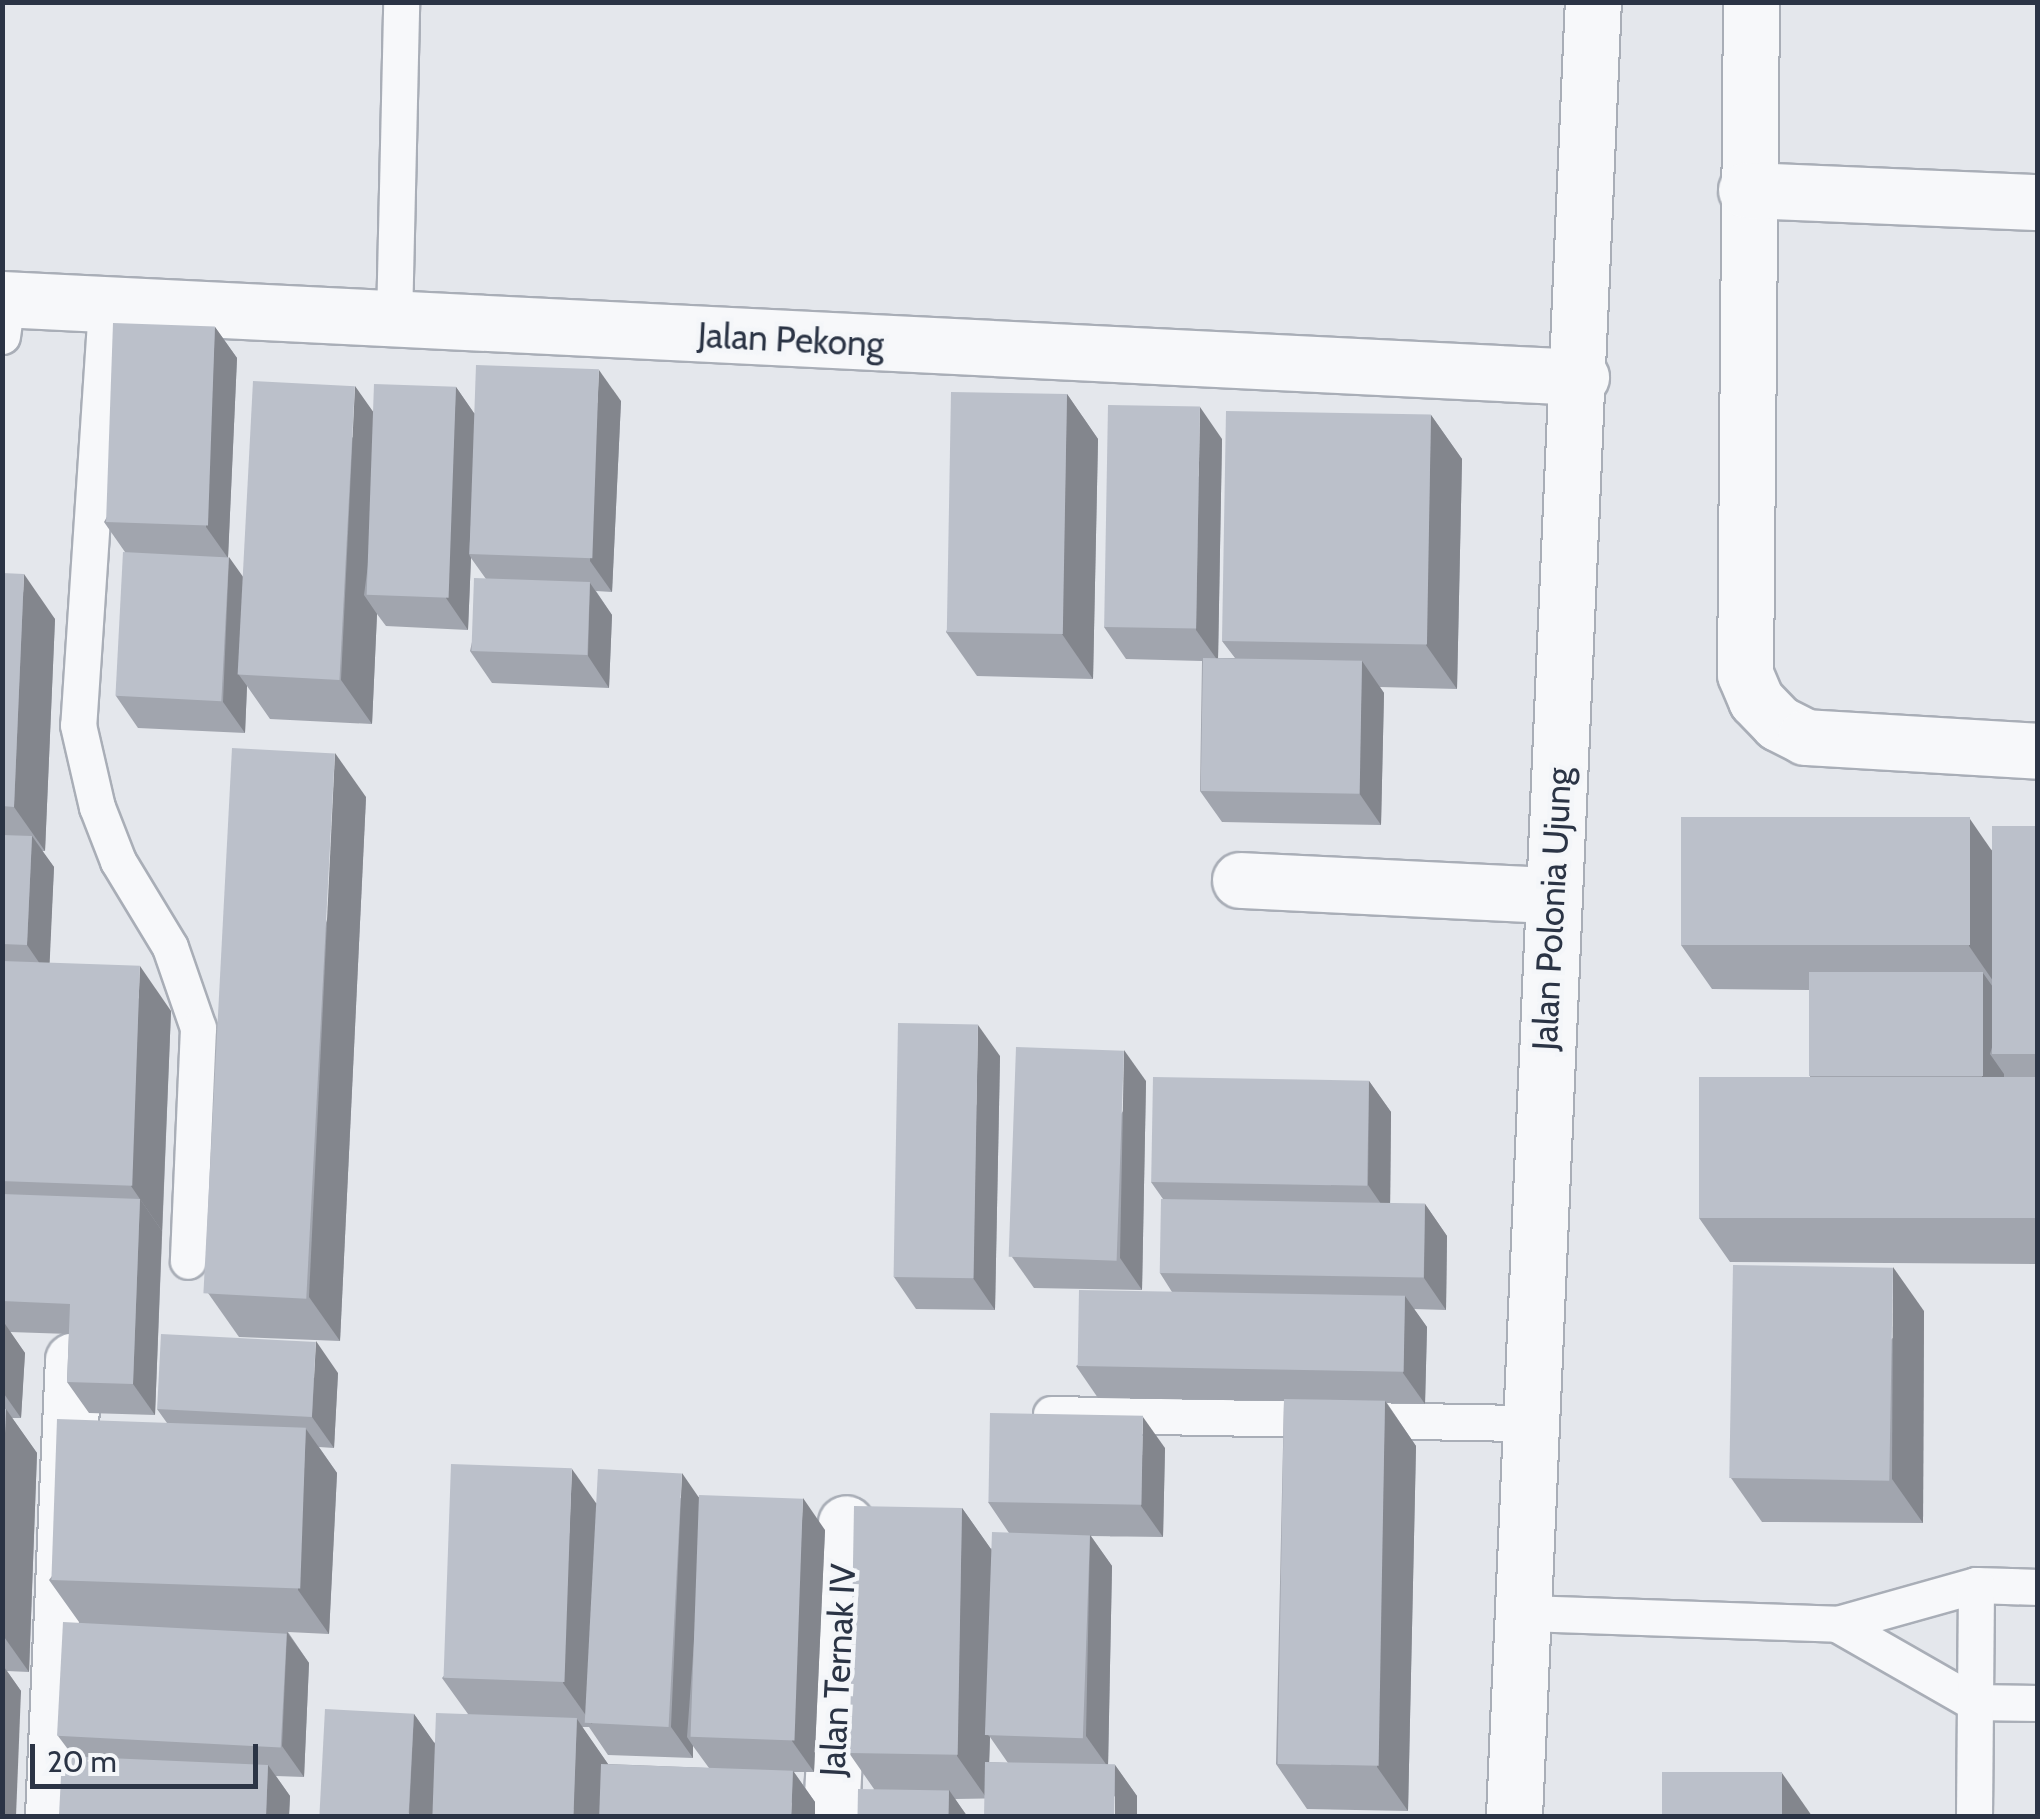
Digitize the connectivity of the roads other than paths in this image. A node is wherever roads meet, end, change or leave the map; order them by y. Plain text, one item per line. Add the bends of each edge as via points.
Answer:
1 (401, 2) edge
2 (1593, 2) edge
3 (1750, 2) edge
4 (1746, 190) junction
5 (2038, 202) edge
6 (106, 307) junction
7 (4, 311) edge
8 (394, 321) junction
9 (1580, 377) junction
10 (2038, 751) edge
11 (1240, 880) dead end
12 (1552, 895) junction
13 (188, 1261) dead end
14 (73, 1360) edge
15 (1052, 1414) edge
16 (1529, 1423) junction
17 (846, 1524) dead end
18 (1976, 1585) junction
19 (2038, 1587) edge
20 (1526, 1613) junction
21 (1837, 1624) junction
22 (1973, 1702) junction
23 (2038, 1703) edge
24 (53, 1816) edge
25 (831, 1816) edge
26 (1514, 1816) edge
27 (1974, 1816) edge

1 - 8 lane
2 - 9 street, Jalan Polonia Ujung
3 - 4 street
4 - 5 street
4 - 10 street via 1742,644 1756,700 1778,723 1834,743
6 - 7 street, Jalan Pekong
6 - 8 street, Jalan Pekong
6 - 13 lane via 78,725 88,783 111,843 170,946 198,1028
8 - 9 street, Jalan Pekong
9 - 12 street, Jalan Polonia Ujung
11 - 12 street
12 - 16 street, Jalan Polonia Ujung
14 - 24 street
15 - 16 lane
16 - 20 street, Jalan Polonia Ujung
17 - 25 street, Jalan Ternak IV
18 - 19 lane
18 - 21 lane
18 - 22 lane
20 - 21 lane
20 - 26 street, Jalan Polonia Ujung
21 - 22 lane
22 - 23 lane
22 - 27 lane

